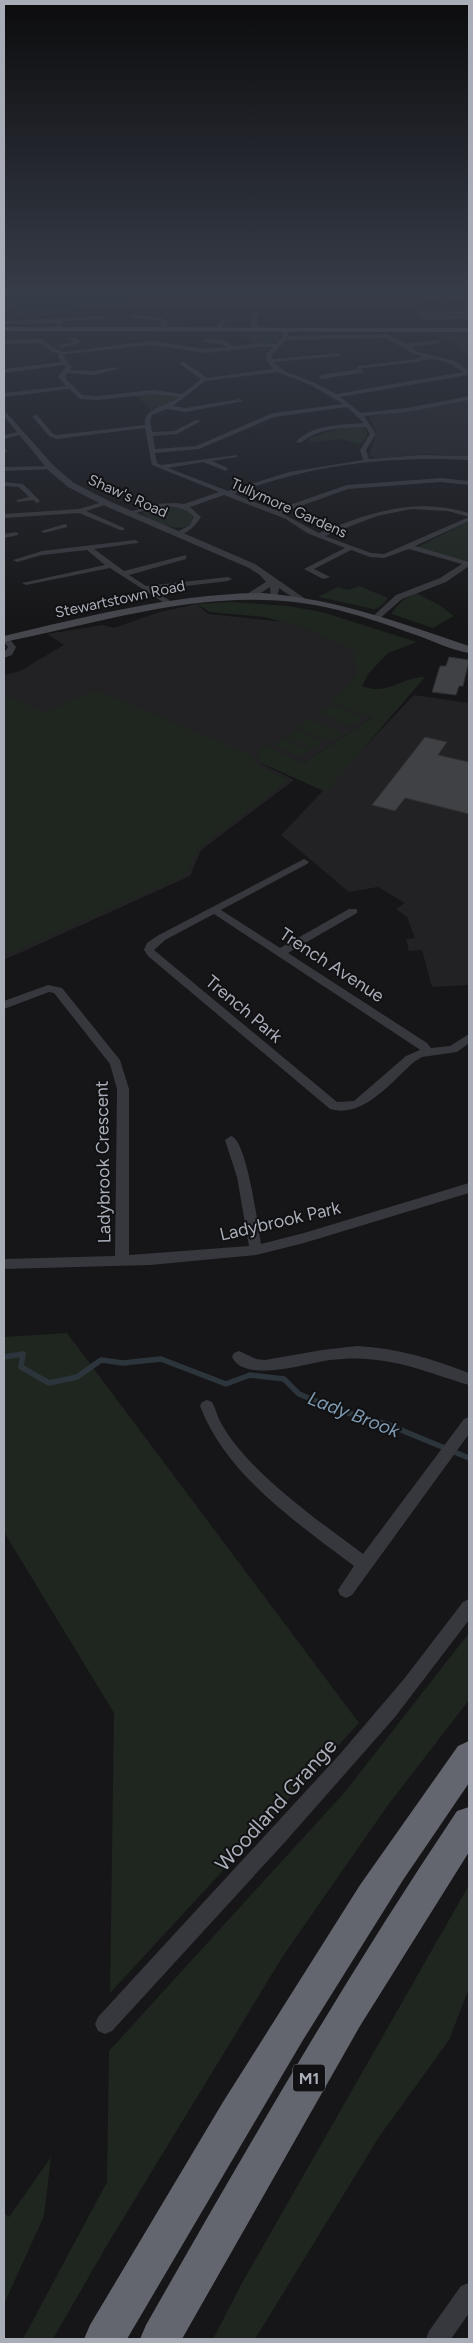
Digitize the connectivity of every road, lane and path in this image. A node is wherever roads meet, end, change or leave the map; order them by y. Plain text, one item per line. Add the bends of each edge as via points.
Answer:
1 (171, 404) edge
2 (217, 404) edge
3 (436, 404) edge
4 (347, 405) joint
5 (167, 407) junction
6 (4, 412) edge
7 (36, 416) dead end
8 (360, 416) junction
9 (198, 421) dead end
10 (106, 423) dead end
11 (366, 425) junction
12 (148, 426) junction
13 (115, 429) junction
14 (22, 433) junction
15 (149, 434) junction
16 (4, 437) edge
17 (299, 442) dead end
18 (153, 451) junction
19 (235, 456) dead end
20 (469, 458) edge
21 (205, 461) junction
22 (367, 461) junction
23 (159, 467) junction
24 (52, 468) junction
25 (4, 469) edge
26 (226, 469) dead end
27 (469, 482) edge
28 (4, 484) edge
29 (227, 494) junction
30 (19, 501) dead end
31 (106, 503) junction
32 (183, 507) junction
33 (80, 511) junction
34 (192, 511) junction
35 (129, 513) junction
36 (274, 513) junction
37 (42, 514) junction
38 (469, 515) edge
39 (4, 516) edge
40 (469, 520) edge
41 (65, 526) dead end
42 (114, 526) junction
43 (56, 528) junction
44 (122, 529) dead end
45 (101, 530) dead end
46 (44, 531) dead end
47 (16, 534) dead end
48 (177, 534) junction
49 (4, 535) edge
50 (319, 536) junction
51 (135, 542) dead end
52 (409, 547) junction
53 (89, 548) junction
54 (350, 548) junction
55 (183, 557) dead end
56 (16, 560) dead end
57 (469, 564) edge
58 (110, 566) junction
59 (263, 573) junction
60 (123, 574) junction
61 (326, 576) dead end
62 (228, 579) dead end
63 (26, 583) dead end
64 (270, 583) junction
65 (147, 588) junction
66 (250, 596) junction
67 (274, 597) junction
68 (302, 600) junction
69 (166, 602) junction
70 (375, 618) junction
71 (436, 638) junction
72 (4, 639) edge
73 (469, 644) edge
74 (469, 650) edge
75 (4, 656) edge
76 (304, 862) dead end
77 (214, 910) junction
78 (353, 911) dead end
79 (280, 953) junction
80 (4, 1005) edge
81 (469, 1038) edge
82 (428, 1052) junction
83 (231, 1140) dead end
84 (469, 1188) edge
85 (256, 1250) junction
86 (122, 1261) junction
87 (4, 1264) edge
88 (239, 1357) dead end
89 (469, 1379) edge
90 (207, 1406) dead end
91 (467, 1426) edge
92 (365, 1564) junction
93 (346, 1590) dead end
94 (469, 1607) edge
95 (469, 1757) edge
96 (469, 1823) edge
97 (105, 2024) dead end
98 (469, 2294) edge
99 (104, 2339) edge
100 (160, 2339) edge
101 (437, 2339) edge

1 - 5 street
2 - 5 street via 186,410
3 - 8 street
4 - 8 street
4 - 18 street via 273,415 197,448
5 - 12 street via 150,414
6 - 14 street, Shaw's Road
7 - 13 street via 51,435 57,437
8 - 11 street
9 - 15 street via 175,433
10 - 13 street
11 - 17 street via 321,431
11 - 22 street via 373,434 363,450
12 - 13 street
12 - 15 street
14 - 16 street
14 - 24 street, Shaw's Road
15 - 18 street
18 - 23 street via 154,464
19 - 21 street
20 - 22 street via 426,456
21 - 23 street
21 - 26 street
22 - 29 street via 290,472
23 - 29 street, Tullymore Gardens
24 - 25 street
24 - 31 street, Shaw's Road via 71,485
27 - 36 street via 441,480 347,487
28 - 30 street via 21,485 36,499
29 - 32 street
29 - 34 street
29 - 36 street, Tullymore Gardens
31 - 33 street
31 - 35 street, Shaw's Road
32 - 34 street
32 - 35 street via 153,506
33 - 37 street
33 - 42 street
34 - 48 street via 198,517 197,522
35 - 48 street, Shaw's Road
36 - 50 street, Tullymore Gardens
37 - 39 street
37 - 43 street
38 - 50 street via 443,507 380,512
40 - 52 street, Tullymore Gardens
41 - 43 street
42 - 44 street
42 - 45 street
43 - 46 street
47 - 49 street
48 - 59 street, Shaw's Road
50 - 54 street, Tullymore Gardens
51 - 53 street
52 - 54 street, Tullymore Gardens via 374,556
52 - 57 street
53 - 56 street via 42,553
53 - 58 street
54 - 61 street via 308,569
55 - 60 street
57 - 70 street via 450,577 399,597
58 - 60 street
58 - 63 street
59 - 64 street, Shaw's Road
59 - 68 street, Shaw's Road
60 - 65 street
62 - 65 street
64 - 66 street
64 - 67 street, Shaw's Road via 275,590
65 - 69 street
66 - 67 main road, Stewartstown Road
66 - 69 main road, Stewartstown Road via 212,596
67 - 68 main road, Stewartstown Road
68 - 70 main road, Stewartstown Road
69 - 72 main road, Stewartstown Road
70 - 71 main road, Stewartstown Road
71 - 73 main road
71 - 74 main road
72 - 75 street via 12,647
76 - 77 street, Trench Park
77 - 79 street, Trench Avenue
77 - 82 street, Trench Park via 154,942 150,950 152,954 334,1106 342,1108 358,1104 410,1059
78 - 79 street
79 - 82 street, Trench Avenue via 384,1019
80 - 86 street, Ladybrook Crescent via 48,988 58,990 116,1063 123,1089
81 - 82 street, Trench Park via 453,1049
83 - 85 street via 243,1177
84 - 85 street, Ladybrook Park
85 - 86 street, Ladybrook Park
86 - 87 street, Ladybrook Park
88 - 89 street via 254,1365 265,1366 342,1352 389,1355
90 - 92 street via 212,1421 241,1460 309,1523
91 - 92 street
92 - 93 street
94 - 97 street, Woodland Grange via 383,1720
95 - 99 highway, M1 via 361,1913
96 - 100 highway, M1 via 360,1992
98 - 101 street

